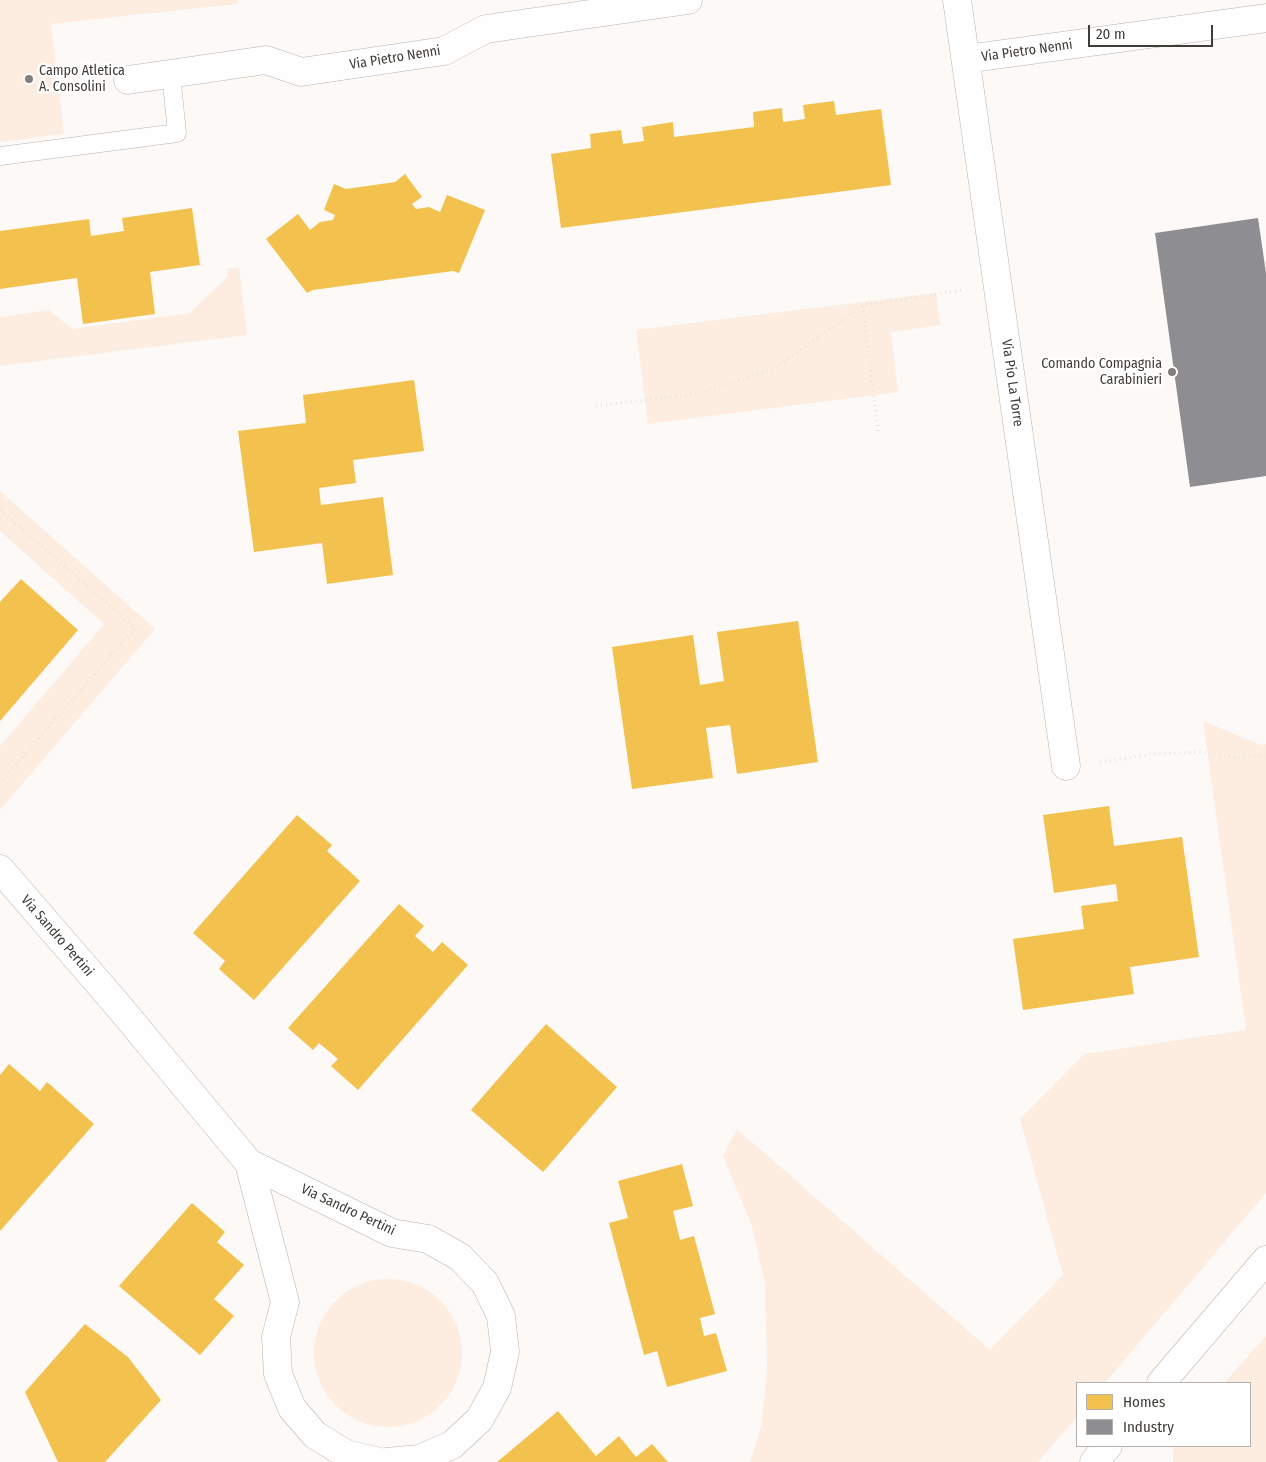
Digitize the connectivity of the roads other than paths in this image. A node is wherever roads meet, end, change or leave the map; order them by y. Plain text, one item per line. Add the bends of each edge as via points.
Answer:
1 (688, 0) edge
2 (957, 0) edge
3 (1266, 18) edge
4 (966, 59) junction
5 (171, 74) junction
6 (128, 80) dead end
7 (0, 156) edge
8 (1066, 766) road end
9 (0, 869) edge
10 (249, 1163) junction
11 (1266, 1260) edge
12 (1162, 1382) edge
13 (1107, 1447) edge
14 (380, 1462) edge
15 (387, 1462) edge
16 (1094, 1462) edge

1 - 5 street, Via Pietro Nenni via 486,30 444,51 301,72 266,60
2 - 4 street, Via Pio La Torre
3 - 4 street, Via Pietro Nenni
4 - 8 street, Via Pio La Torre
5 - 6 street, Via Pietro Nenni
5 - 7 lane via 177,133
9 - 10 street, Via Sandro Pertini
10 - 14 street, Via Sandro Pertini via 285,1302 276,1337 278,1374 292,1408 315,1435 346,1454
10 - 15 street, Via Sandro Pertini via 392,1233 428,1239 460,1257 485,1283 501,1316 505,1352 497,1388 479,1420 452,1445 419,1459
11 - 12 street
13 - 16 street

